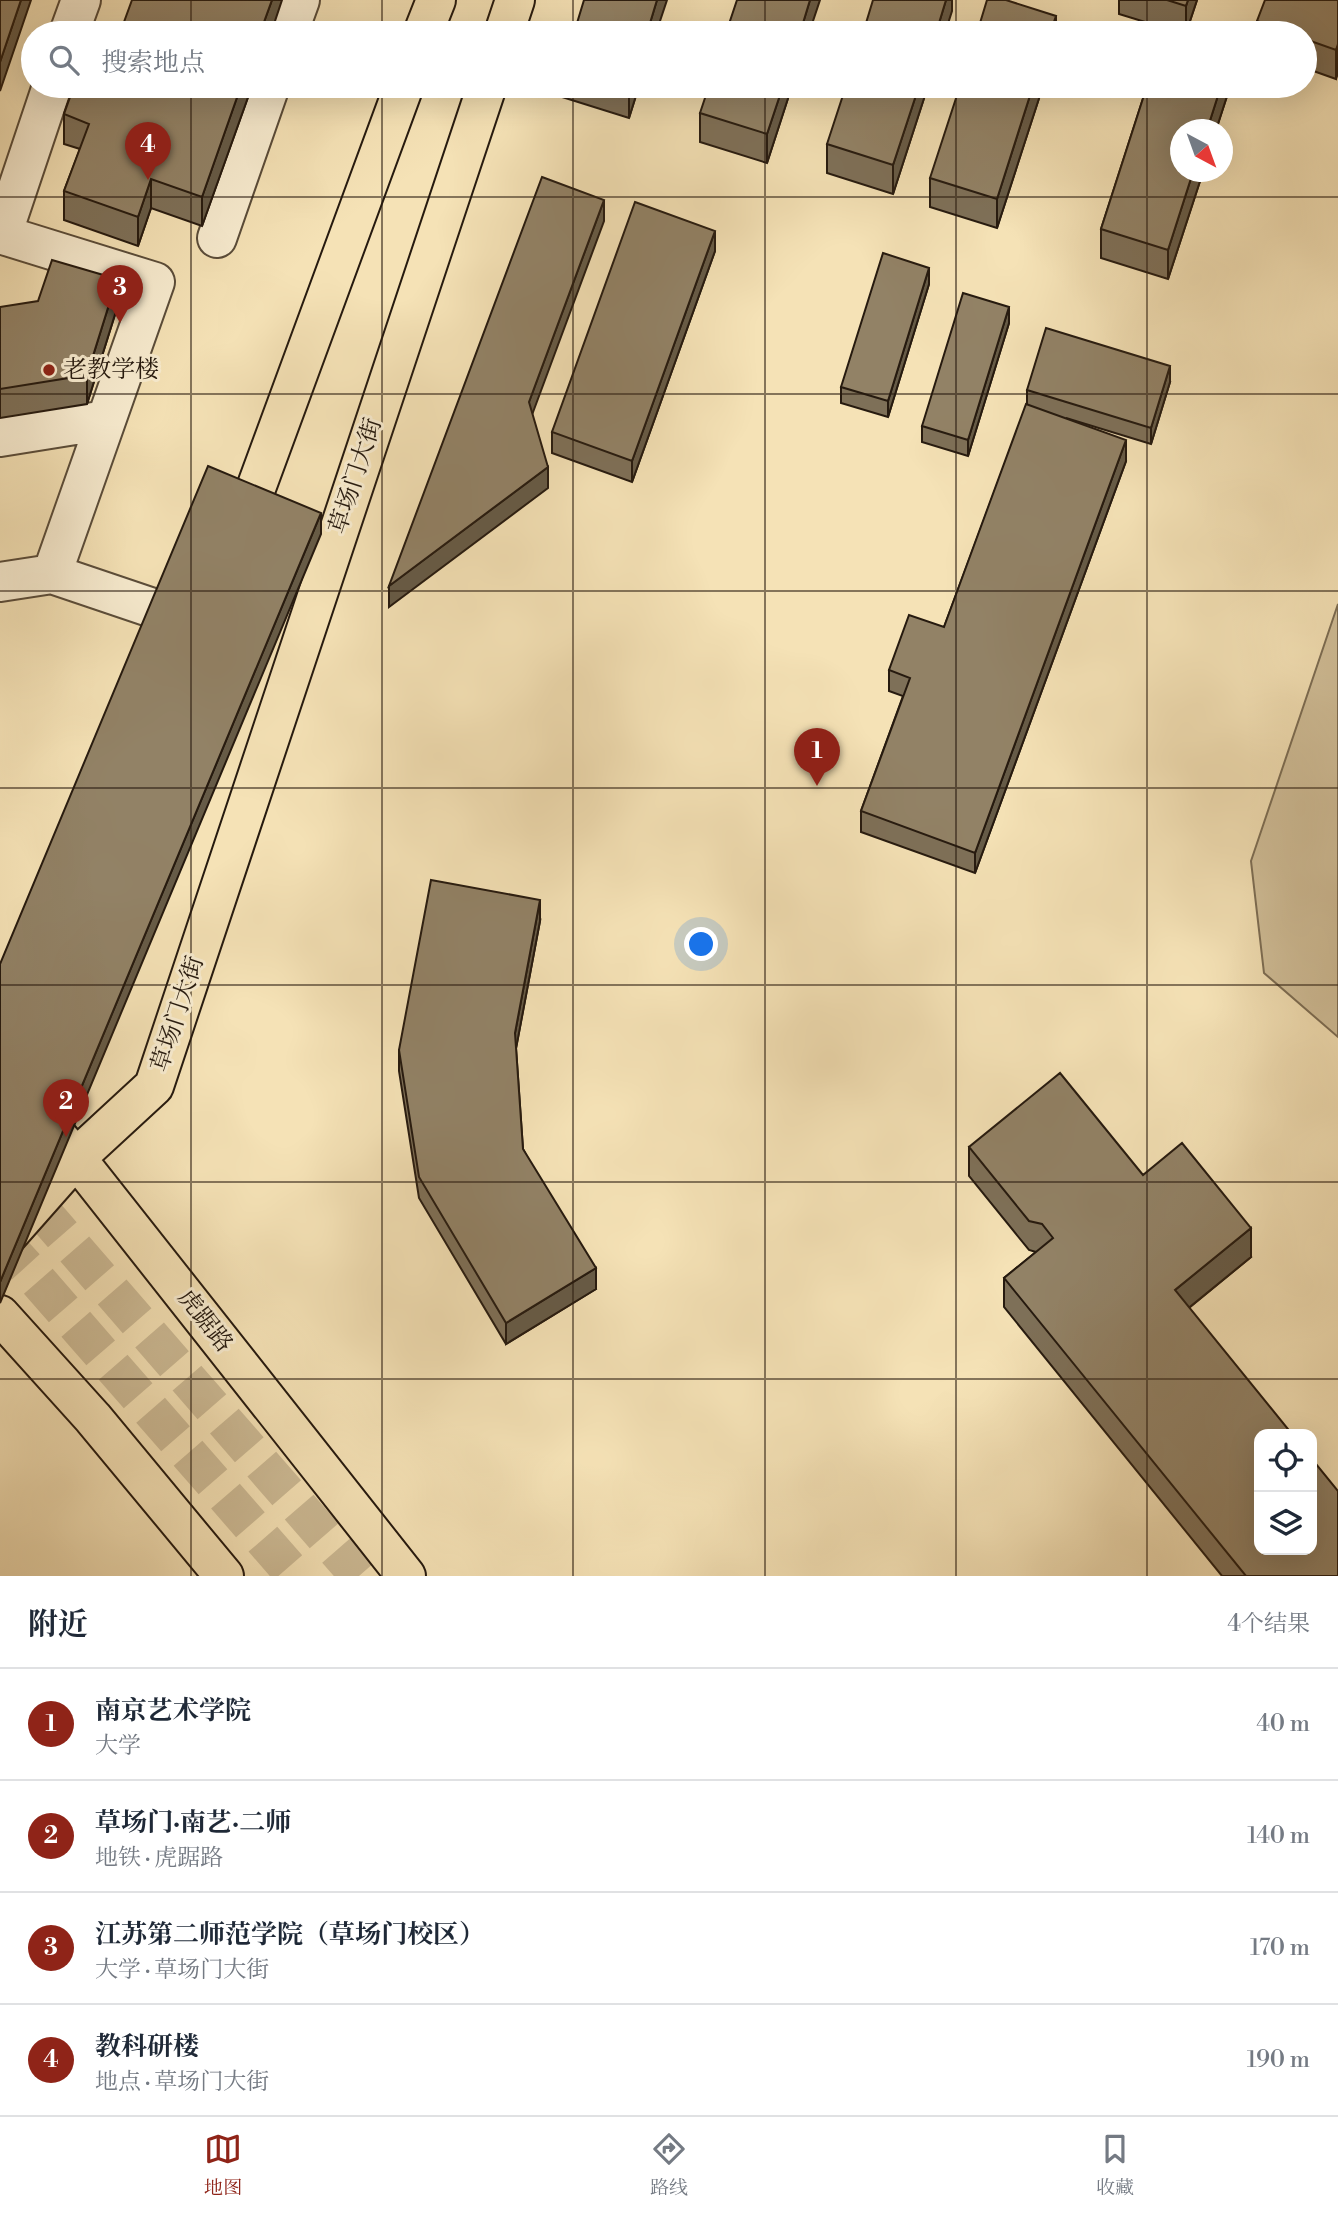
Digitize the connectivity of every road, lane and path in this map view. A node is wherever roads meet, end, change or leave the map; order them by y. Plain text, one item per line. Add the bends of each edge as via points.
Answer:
1 (80, 0) edge
2 (300, 0) edge
3 (436, 0) edge
4 (515, 0) edge
5 (73, 21) edge
6 (292, 21) edge
7 (428, 21) edge
8 (508, 21) edge
9 (48, 98) edge
10 (266, 98) edge
11 (400, 98) edge
12 (482, 98) edge
13 (1, 235) edge
14 (217, 238) dead end
15 (107, 419) junction
16 (0, 437) edge
17 (52, 575) junction
18 (0, 582) edge
19 (210, 613) joint
20 (0, 1069) edge
21 (72, 1102) edge
22 (76, 1158) junction
23 (0, 1244) edge
24 (0, 1315) edge
25 (224, 1576) edge
26 (406, 1576) edge

1 - 5 lane
2 - 6 lane
3 - 7 main road
4 - 8 main road
9 - 13 lane
10 - 14 lane
11 - 19 main road
12 - 22 main road, 草场门大街 via 154,1086
13 - 15 lane via 155,282
15 - 16 lane
15 - 17 lane
17 - 18 lane
17 - 19 lane
20 - 22 main road, 虎踞路
21 - 22 main road
22 - 23 main road, 草场门大街
22 - 26 main road, 虎踞路
24 - 25 main road

